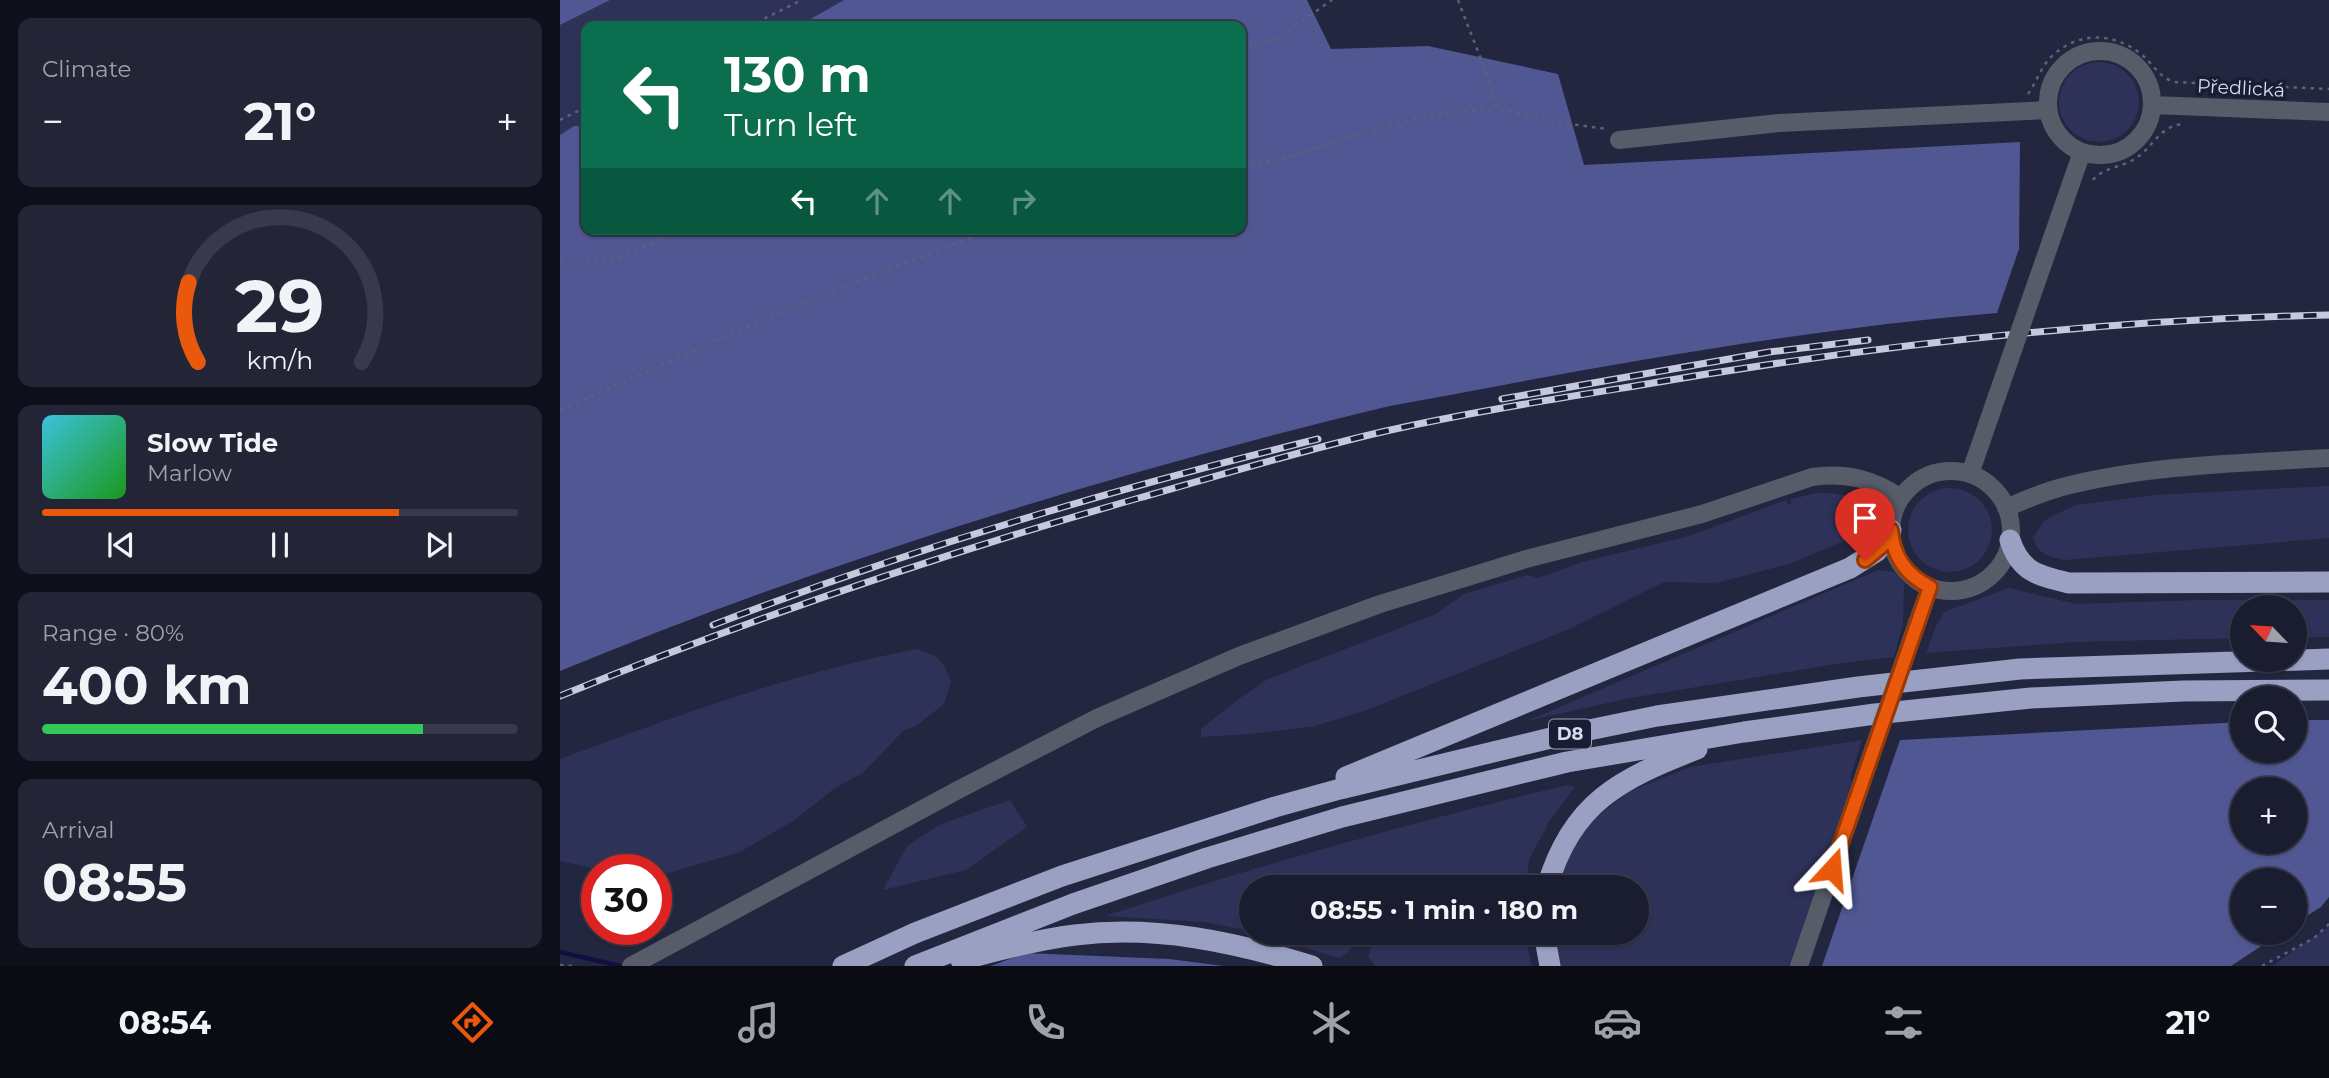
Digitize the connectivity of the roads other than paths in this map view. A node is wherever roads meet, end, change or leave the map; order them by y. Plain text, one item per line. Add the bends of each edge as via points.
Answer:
1 (2152, 105) junction
2 (2048, 110) junction
3 (2329, 113) edge
4 (1619, 136) road end
5 (2082, 152) junction
6 (2329, 458) edge
7 (1970, 474) junction
8 (1901, 498) junction
9 (2006, 508) junction
10 (1891, 530) junction
11 (2010, 540) junction
12 (2329, 582) edge
13 (1930, 587) junction
14 (2329, 659) edge
15 (2329, 690) edge
16 (1744, 732) junction
17 (1275, 807) junction
18 (1551, 875) edge
19 (1546, 945) edge
20 (631, 966) edge
21 (843, 966) edge
22 (915, 966) edge
23 (935, 966) edge
24 (1312, 966) edge
25 (1550, 966) edge
26 (1799, 966) edge

1 - 2 street via 2147,82 2134,64 2114,53 2091,51 2070,60 2054,77
1 - 3 street, Předlická
1 - 5 street via 2147,126 2124,149 2103,155
2 - 4 street
2 - 5 street via 2059,136
5 - 7 street, bridge
6 - 9 street via 2124,475 2059,487
7 - 8 street via 1931,474
7 - 9 street via 1988,483
8 - 10 street
8 - 20 street via 1863,478 1812,477 1702,514 1526,559 1380,604 1239,656 1097,718
9 - 11 street
10 - 13 street via 1902,565
10 - 17 highway via 1877,551 1850,568
11 - 12 highway via 2018,560 2031,571 2069,583
11 - 13 street via 2002,562 1986,579 1953,590
13 - 26 street, bridge
14 - 17 highway, D8 via 2020,669 1858,687 1657,716
15 - 16 highway, D8 via 2031,698
16 - 18 highway via 1641,772 1609,792 1583,814
16 - 22 highway, D8 via 1567,762 1342,817 1073,904
17 - 21 highway, D8 via 1062,876
19 - 25 highway
23 - 24 highway via 1041,940 1130,932 1206,938

